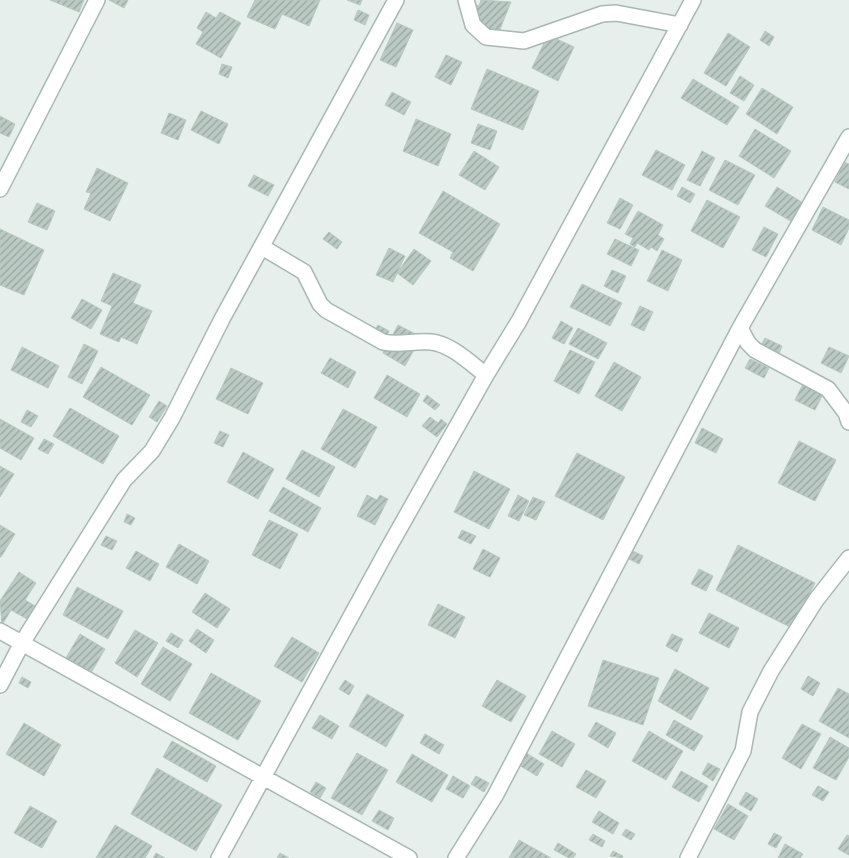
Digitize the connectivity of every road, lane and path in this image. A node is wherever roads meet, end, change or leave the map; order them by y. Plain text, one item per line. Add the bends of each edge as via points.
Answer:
1 (97, 0) edge
2 (396, 0) edge
3 (466, 0) edge
4 (693, 0) edge
5 (680, 25) junction
6 (849, 137) edge
7 (0, 188) edge
8 (262, 247) junction
9 (740, 328) junction
10 (486, 375) junction
11 (849, 422) edge
12 (849, 558) edge
13 (0, 630) edge
14 (22, 643) junction
15 (0, 685) edge
16 (264, 776) junction
17 (219, 858) edge
18 (409, 858) edge
19 (456, 858) edge
20 (688, 858) edge

1 - 7 street
2 - 8 street
3 - 5 street via 473,25 486,37 524,40 602,14 616,13
4 - 5 street
5 - 10 street via 519,321
6 - 9 street
8 - 10 street via 304,272 326,310 383,342 441,345
8 - 14 street via 152,451 124,480
9 - 11 street via 755,350 828,389
9 - 19 street via 495,796
10 - 16 street
12 - 20 street via 816,600 771,671 750,712 743,751
13 - 14 street
14 - 15 street
14 - 16 street
16 - 17 street
16 - 18 street

